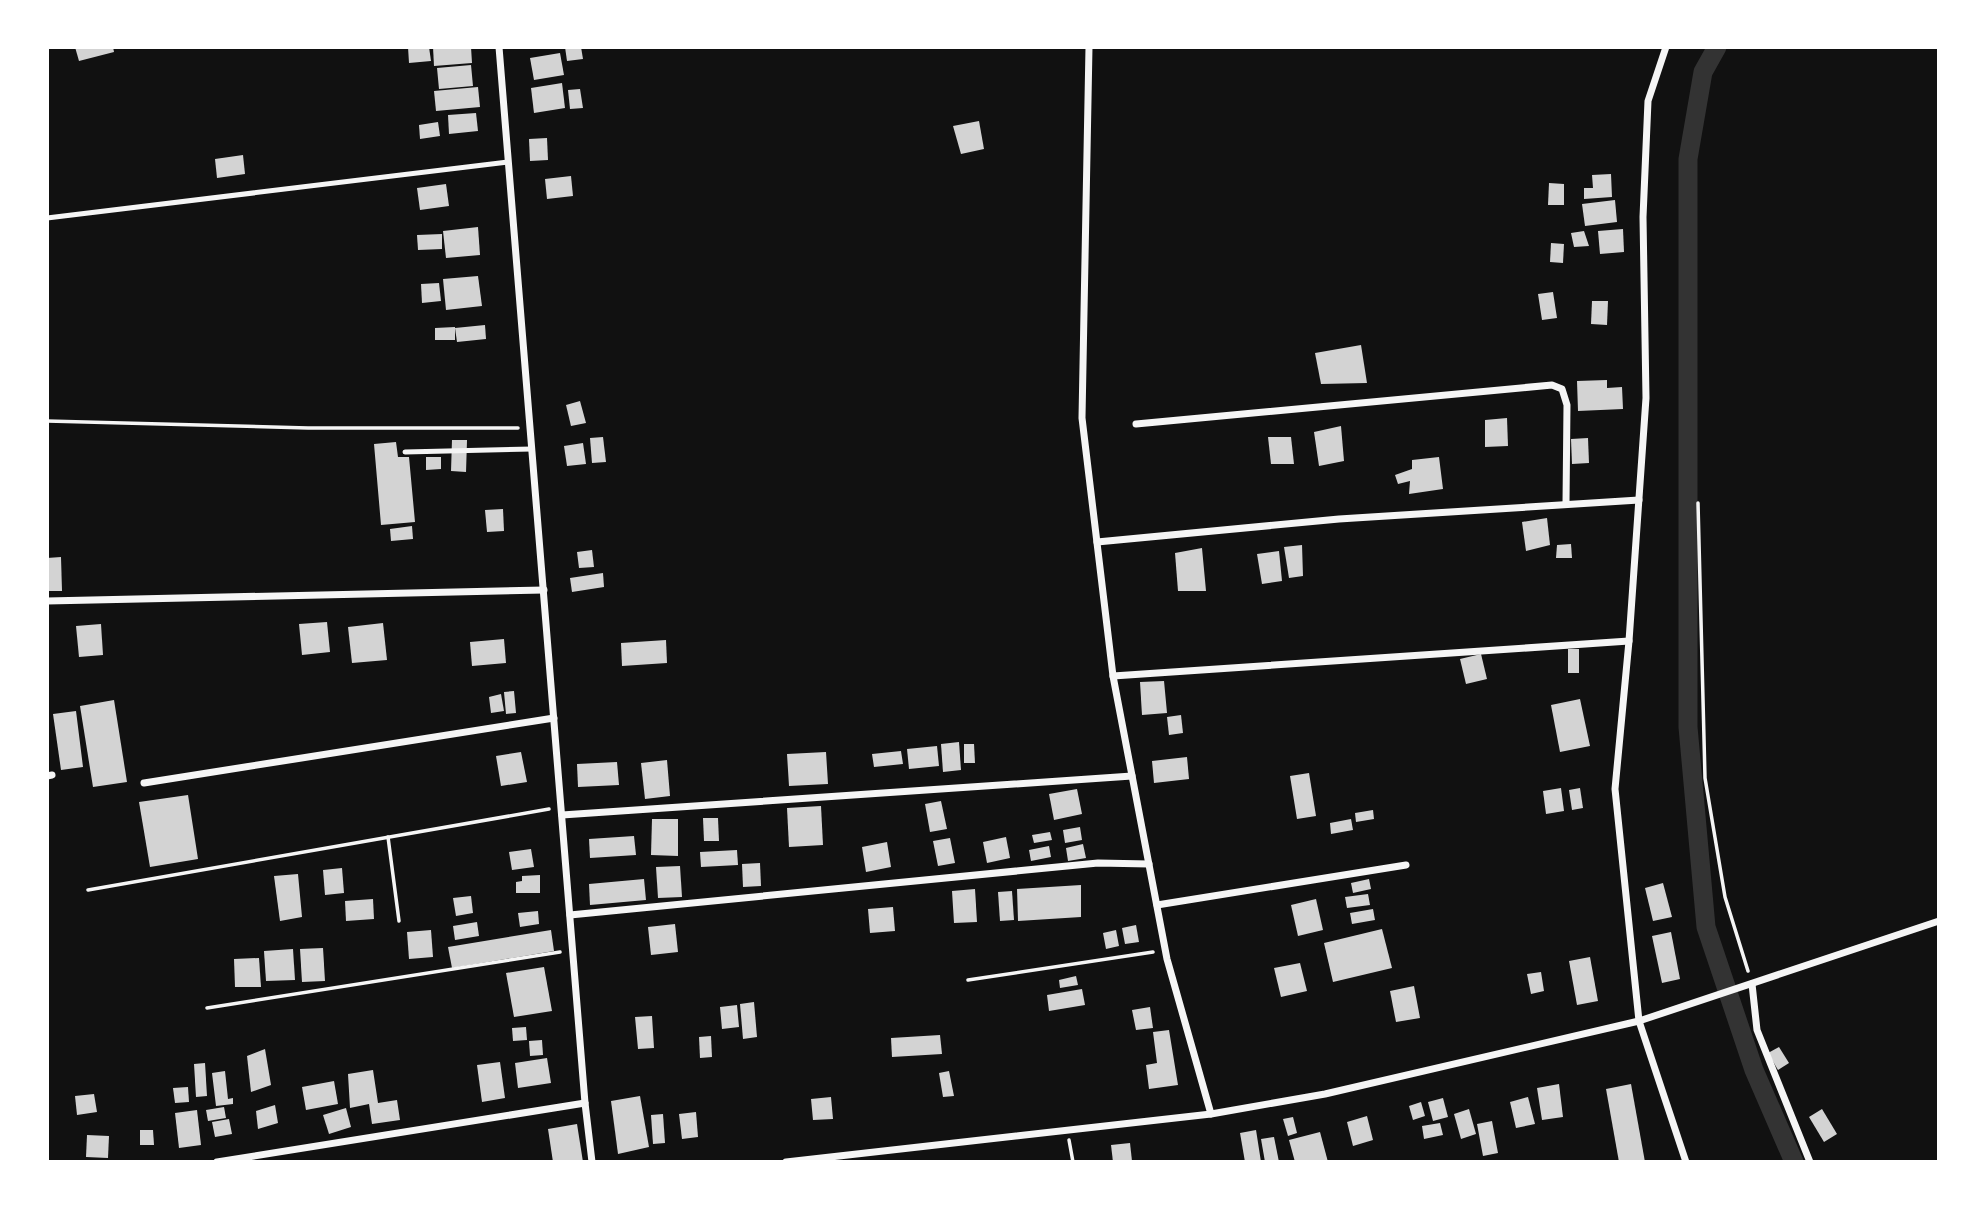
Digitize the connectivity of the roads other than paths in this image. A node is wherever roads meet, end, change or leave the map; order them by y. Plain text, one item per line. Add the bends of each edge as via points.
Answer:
1 (499, 47) edge
2 (1089, 47) edge
3 (1666, 47) edge
4 (508, 162) junction
5 (47, 218) edge
6 (1136, 424) dead end
7 (532, 449) junction
8 (405, 452) dead end
9 (1639, 500) junction
10 (1566, 503) junction
11 (1097, 542) junction
12 (544, 590) junction
13 (47, 601) edge
14 (1629, 641) junction
15 (1113, 676) junction
16 (554, 718) junction
17 (1132, 776) junction
18 (144, 783) dead end
19 (562, 811) junction
20 (1149, 864) junction
21 (1406, 865) dead end
22 (1157, 905) junction
23 (570, 915) junction
24 (1939, 921) edge
25 (1752, 984) junction
26 (1639, 1021) junction
27 (585, 1103) junction
28 (1211, 1114) junction
29 (218, 1162) edge
30 (593, 1162) edge
31 (786, 1162) edge
32 (1686, 1162) edge
33 (1810, 1162) edge

1 - 4 street
2 - 11 street via 1082,418
3 - 9 street via 1648,101 1643,217 1646,398
4 - 5 lane
4 - 7 street
6 - 10 street via 1552,385 1562,389 1567,405
7 - 8 lane
7 - 12 street
9 - 10 street
9 - 14 street
10 - 11 street
11 - 15 street
12 - 13 street
12 - 16 street
14 - 15 street
14 - 26 street via 1615,789
15 - 17 street
16 - 18 street
16 - 19 street
17 - 19 street
17 - 20 street
19 - 23 street
20 - 22 street
20 - 23 street via 1098,863
21 - 22 street
22 - 28 street via 1165,950
23 - 27 street
24 - 25 street
25 - 26 street
25 - 33 street via 1757,1030
26 - 28 street via 1325,1094
26 - 32 street
27 - 29 street
27 - 30 street
28 - 31 street

